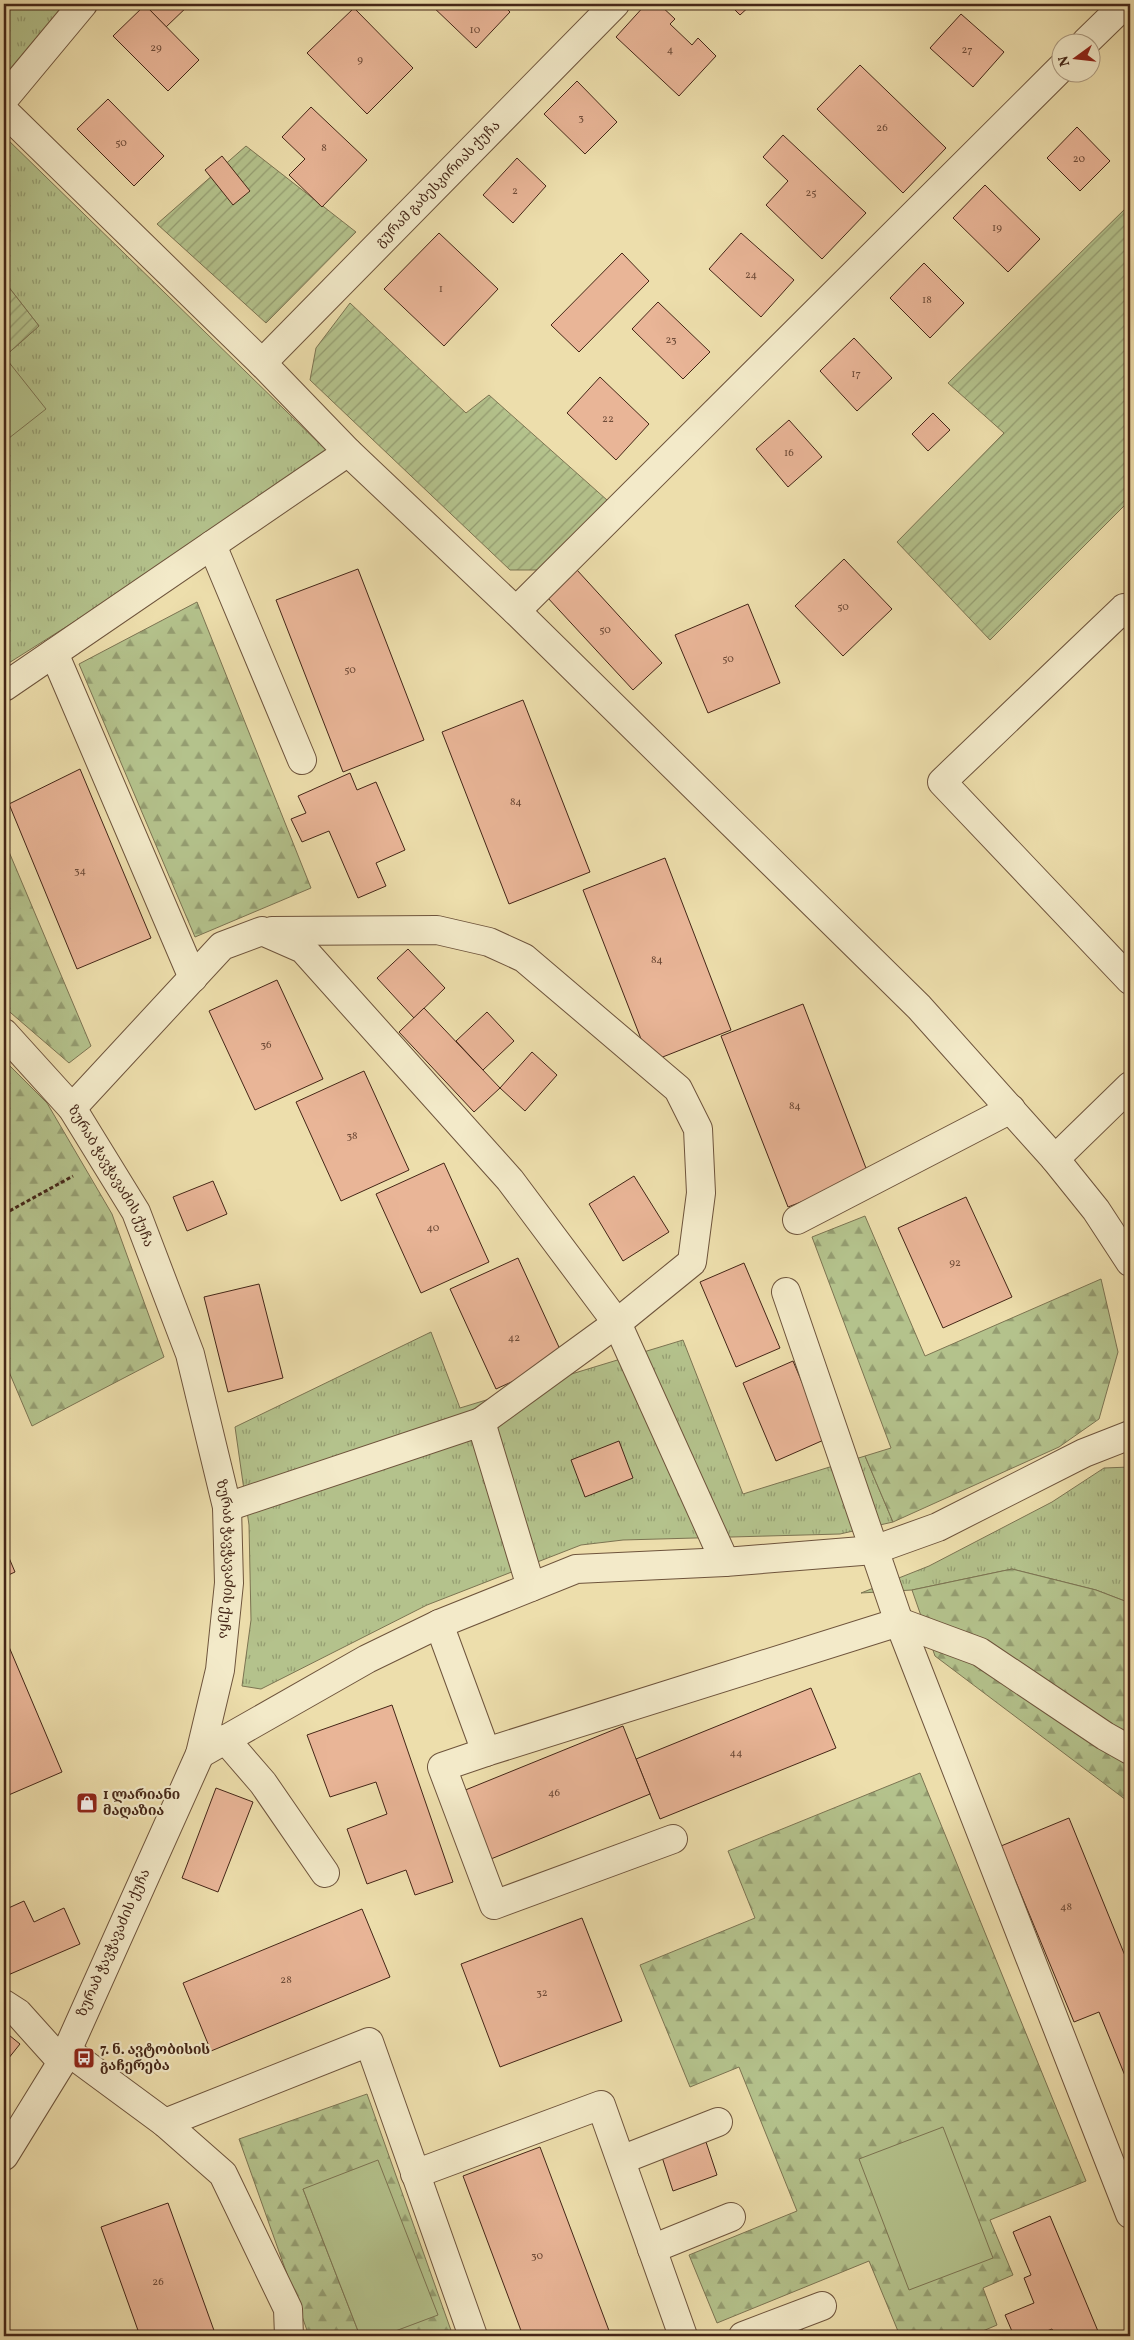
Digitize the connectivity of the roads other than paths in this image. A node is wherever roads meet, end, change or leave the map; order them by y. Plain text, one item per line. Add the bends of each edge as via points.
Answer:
1 (83, 4) edge
2 (615, 4) edge
3 (1125, 4) edge
4 (1096, 32) edge
5 (1052, 77) edge
6 (4, 99) edge
7 (4, 111) edge
8 (262, 363) junction
9 (348, 452) junction
10 (212, 545) junction
11 (516, 610) junction
12 (1130, 615) edge
13 (54, 653) junction
14 (4, 687) edge
15 (302, 760) dead end
16 (262, 931) junction
17 (193, 978) junction
18 (1130, 980) edge
19 (4, 1033) edge
20 (1130, 1086) edge
21 (72, 1108) junction
22 (1011, 1109) junction
23 (1055, 1159) junction
24 (797, 1220) dead end
25 (1130, 1262) edge
26 (786, 1292) dead end
27 (617, 1322) junction
28 (480, 1422) junction
29 (1130, 1435) edge
30 (227, 1506) junction
31 (874, 1550) junction
32 (725, 1562) junction
33 (531, 1587) junction
34 (899, 1622) junction
35 (439, 1624) junction
36 (225, 1739) junction
37 (1130, 1750) edge
38 (486, 1752) junction
39 (200, 1754) junction
40 (673, 1839) dead end
41 (324, 1873) dead end
42 (4, 2004) edge
43 (64, 2056) junction
44 (718, 2122) dead end
45 (165, 2123) junction
46 (4, 2156) edge
47 (621, 2160) junction
48 (415, 2174) junction
49 (1130, 2214) edge
50 (730, 2217) dead end
51 (652, 2249) junction
52 (822, 2306) dead end
53 (289, 2336) edge
54 (473, 2336) edge
55 (683, 2336) edge
56 (744, 2336) edge

1 - 6 street
2 - 8 street, გურამ გაბესკირიას ქუჩა
3 - 4 street
5 - 11 street
7 - 8 street
8 - 9 street
9 - 10 street
9 - 11 street
10 - 13 street
10 - 15 street
11 - 22 street via 919,1007
12 - 18 street via 1124,608 942,782
13 - 14 street
13 - 17 street
16 - 17 street via 222,946
16 - 27 street via 303,949 510,1180
16 - 27 street via 437,930 488,942 524,958 678,1089 698,1129 702,1193 692,1262
17 - 21 street
19 - 21 street, ზურაბ ჭავჭავაძის ქუჩა
20 - 23 street
21 - 30 street, ზურაბ ჭავჭავაძის ქუჩა via 136,1212 190,1354
22 - 23 street
22 - 24 street
23 - 25 street via 1096,1210
26 - 31 street
27 - 28 street
27 - 32 street
28 - 30 street
28 - 33 street
29 - 31 street via 1084,1453 938,1527
30 - 39 street, ზურაბ ჭავჭავაძის ქუჩა via 229,1583 220,1670
31 - 32 street
31 - 34 street
32 - 33 street via 576,1569
33 - 35 street
34 - 37 street via 980,1652
34 - 38 street
34 - 49 street
35 - 36 street via 367,1659
35 - 38 street
36 - 39 street
36 - 41 street via 263,1783
38 - 40 street via 442,1767 494,1905
39 - 43 street, ზურაბ ჭავჭავაძის ქუჩა
42 - 43 street
43 - 45 street
43 - 46 street, ზურაბ ჭავჭავაძის ქუჩა
44 - 47 street
45 - 48 street via 369,2042
45 - 53 street via 223,2174 288,2309
47 - 48 street via 601,2105
47 - 51 street
48 - 54 street
50 - 51 street
51 - 55 street
52 - 56 street

